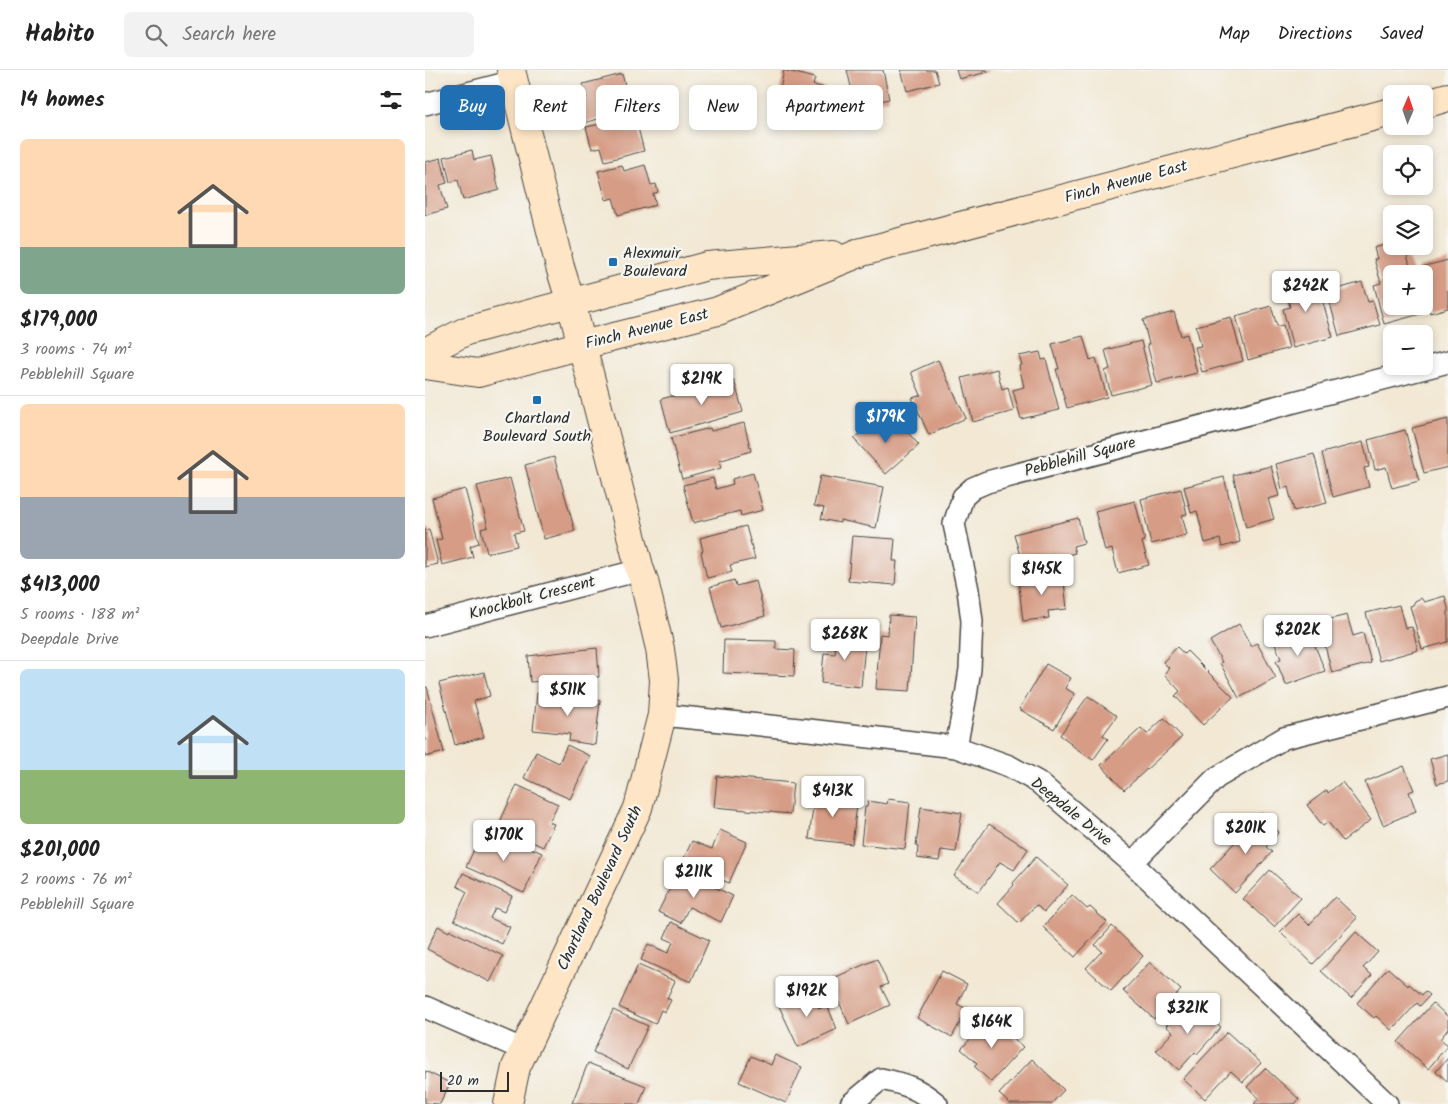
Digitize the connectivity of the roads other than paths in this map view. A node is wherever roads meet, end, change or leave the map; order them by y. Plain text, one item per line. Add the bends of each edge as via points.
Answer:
1 (513, 76) edge
2 (1448, 97) edge
3 (1433, 101) edge
4 (425, 104) edge
5 (1383, 114) edge
6 (861, 252) junction
7 (571, 303) junction
8 (582, 345) junction
9 (425, 352) edge
10 (1448, 362) edge
11 (425, 365) edge
12 (640, 570) junction
13 (425, 626) edge
14 (1448, 697) edge
15 (662, 715) junction
16 (956, 747) junction
17 (1132, 863) junction
18 (425, 1006) edge
19 (524, 1050) junction
20 (508, 1104) edge
21 (851, 1104) edge
22 (937, 1104) edge
23 (1387, 1104) edge

1 - 4 street
1 - 7 main road
2 - 3 main road
5 - 6 main road, Finch Avenue East
6 - 7 main road, Finch Avenue East via 707,266
6 - 8 main road, Finch Avenue East via 718,311
7 - 8 main road, Chartland Boulevard South
7 - 9 main road, Finch Avenue East via 466,332
8 - 11 main road, Finch Avenue East via 478,373
8 - 12 main road, Chartland Boulevard South
10 - 16 street, Pebblehill Square via 973,488 963,497 954,524 972,621 967,696
12 - 13 street, Knockbolt Crescent
12 - 15 main road, Chartland Boulevard South via 660,649 664,680
14 - 17 street via 1284,738 1215,778
15 - 16 street, Deepdale Drive
15 - 19 main road, Chartland Boulevard South via 638,808
16 - 17 street, Deepdale Drive via 1009,766 1038,782
17 - 23 street, Deepdale Drive
18 - 19 street
19 - 20 main road, Chartland Boulevard South via 516,1066
21 - 22 street via 881,1079 906,1084

